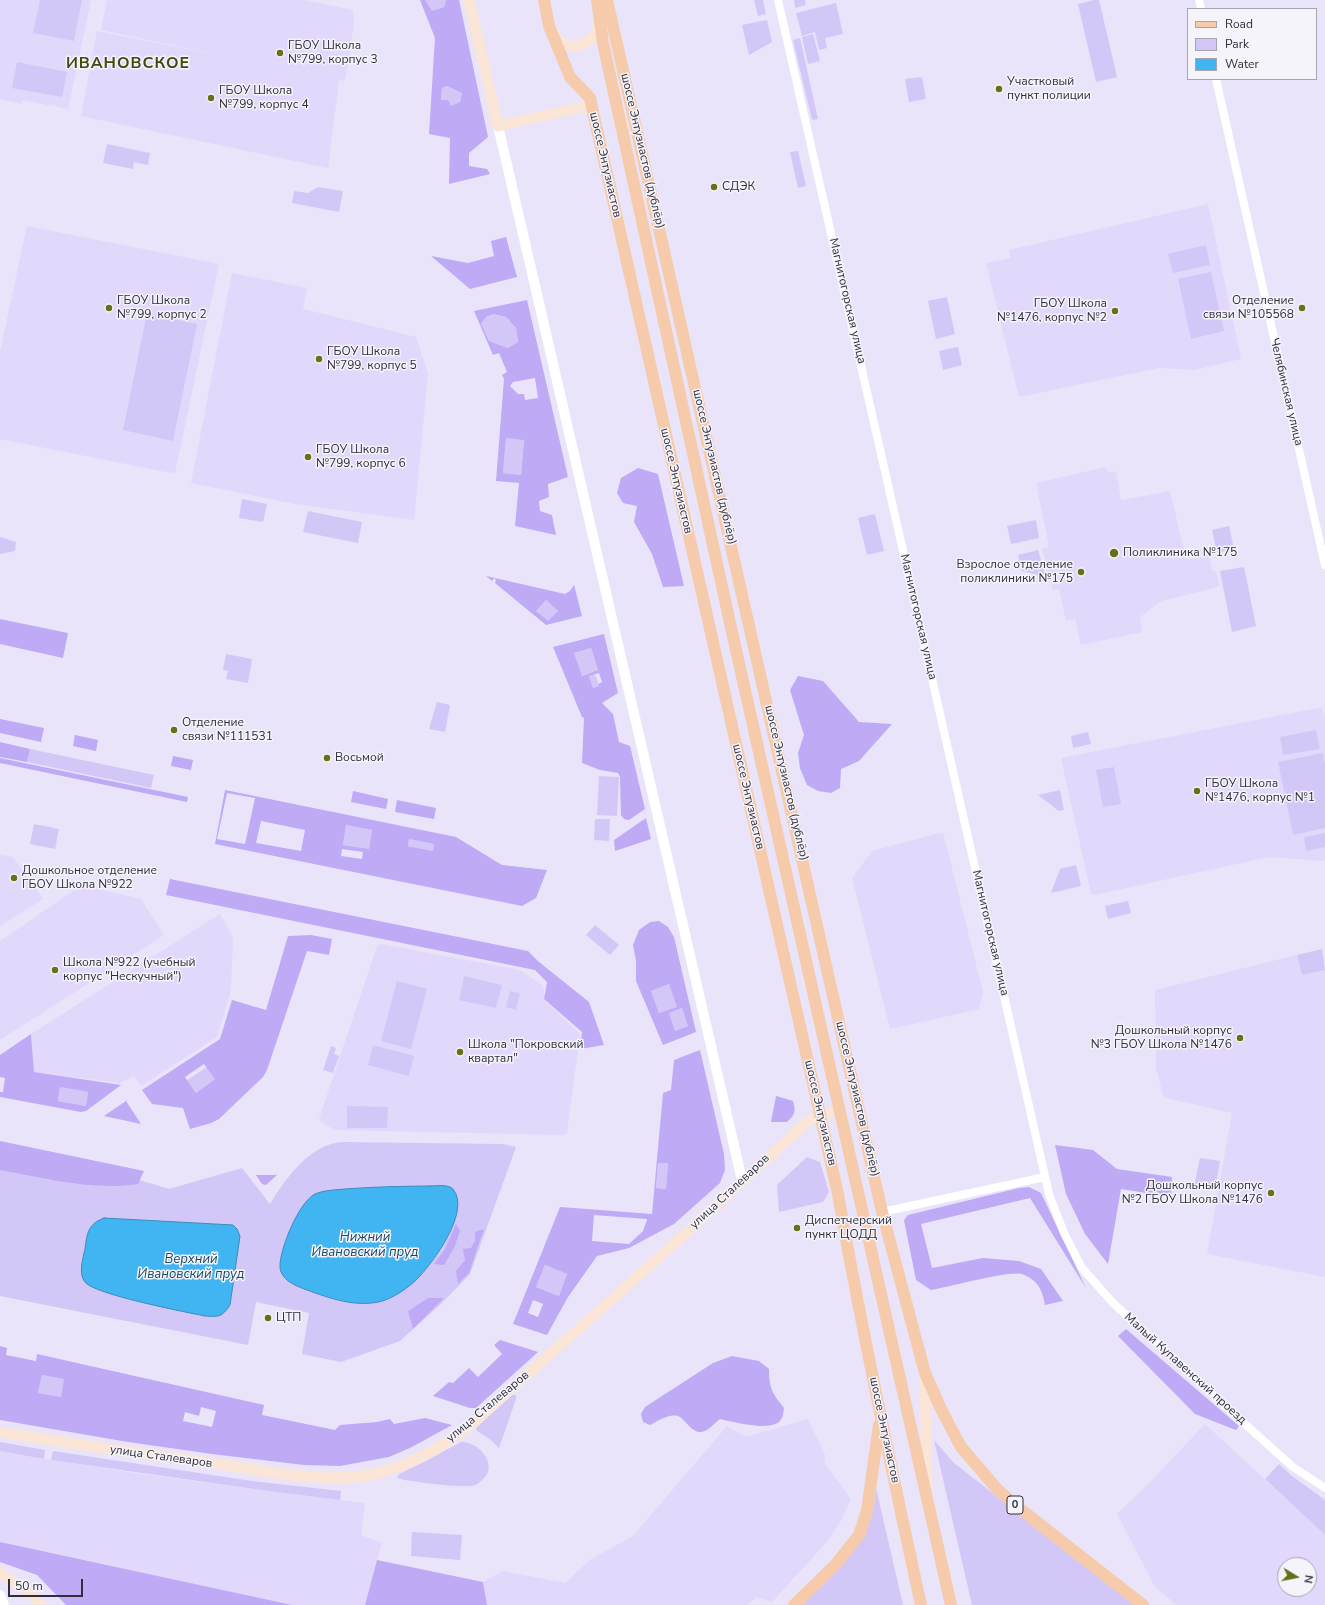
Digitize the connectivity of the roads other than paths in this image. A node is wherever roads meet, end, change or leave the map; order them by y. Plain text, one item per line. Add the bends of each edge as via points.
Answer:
1 (469, 0) edge
2 (544, 0) edge
3 (598, 0) edge
4 (607, 0) edge
5 (778, 0) edge
6 (599, 16) junction
7 (549, 26) junction
8 (1216, 80) edge
9 (588, 106) junction
10 (498, 126) junction
11 (1325, 565) edge
12 (839, 1110) junction
13 (819, 1115) junction
14 (1045, 1177) junction
15 (742, 1180) junction
16 (882, 1212) junction
17 (1064, 1233) joint
18 (925, 1373) junction
19 (880, 1414) junction
20 (0, 1432) edge
21 (1325, 1488) edge
22 (928, 1506) junction
23 (0, 1573) edge
24 (0, 1595) edge
25 (4, 1605) edge
26 (41, 1605) edge
27 (794, 1605) edge
28 (921, 1605) edge
29 (951, 1605) edge
30 (1143, 1605) edge

1 - 10 main road
2 - 7 main road, шоссе Энтузиастов
3 - 6 main road, шоссе Энтузиастов
4 - 16 main road, шоссе Энтузиастов (дублёр)
5 - 14 street, Магнитогорская улица
6 - 7 main road via 598,28 592,39 588,43 576,46 559,41
6 - 12 main road, шоссе Энтузиастов via 735,648
7 - 9 main road, шоссе Энтузиастов via 570,77
8 - 11 street, Челябинская улица
9 - 10 main road
9 - 13 main road, шоссе Энтузиастов
10 - 15 street
12 - 13 main road, улица Сталеваров
12 - 22 main road, шоссе Энтузиастов
13 - 15 main road, улица Сталеваров via 808,1121
13 - 19 main road, шоссе Энтузиастов via 838,1194
14 - 16 street
14 - 17 street, Магнитогорская улица
15 - 20 main road, улица Сталеваров via 467,1428 442,1445 390,1469 346,1477 321,1477 122,1452
16 - 18 main road, шоссе Энтузиастов (дублёр)
17 - 21 street, Малый Купавенский проезд via 1082,1268 1113,1303 1264,1441 1294,1467
18 - 22 main road, шоссе Энтузиастов (дублёр)
18 - 30 main road, 0 via 961,1447 997,1489
19 - 27 main road via 867,1511 859,1535 836,1564
19 - 28 main road, шоссе Энтузиастов
22 - 29 main road, шоссе Энтузиастов
23 - 26 main road via 26,1590
24 - 25 street

